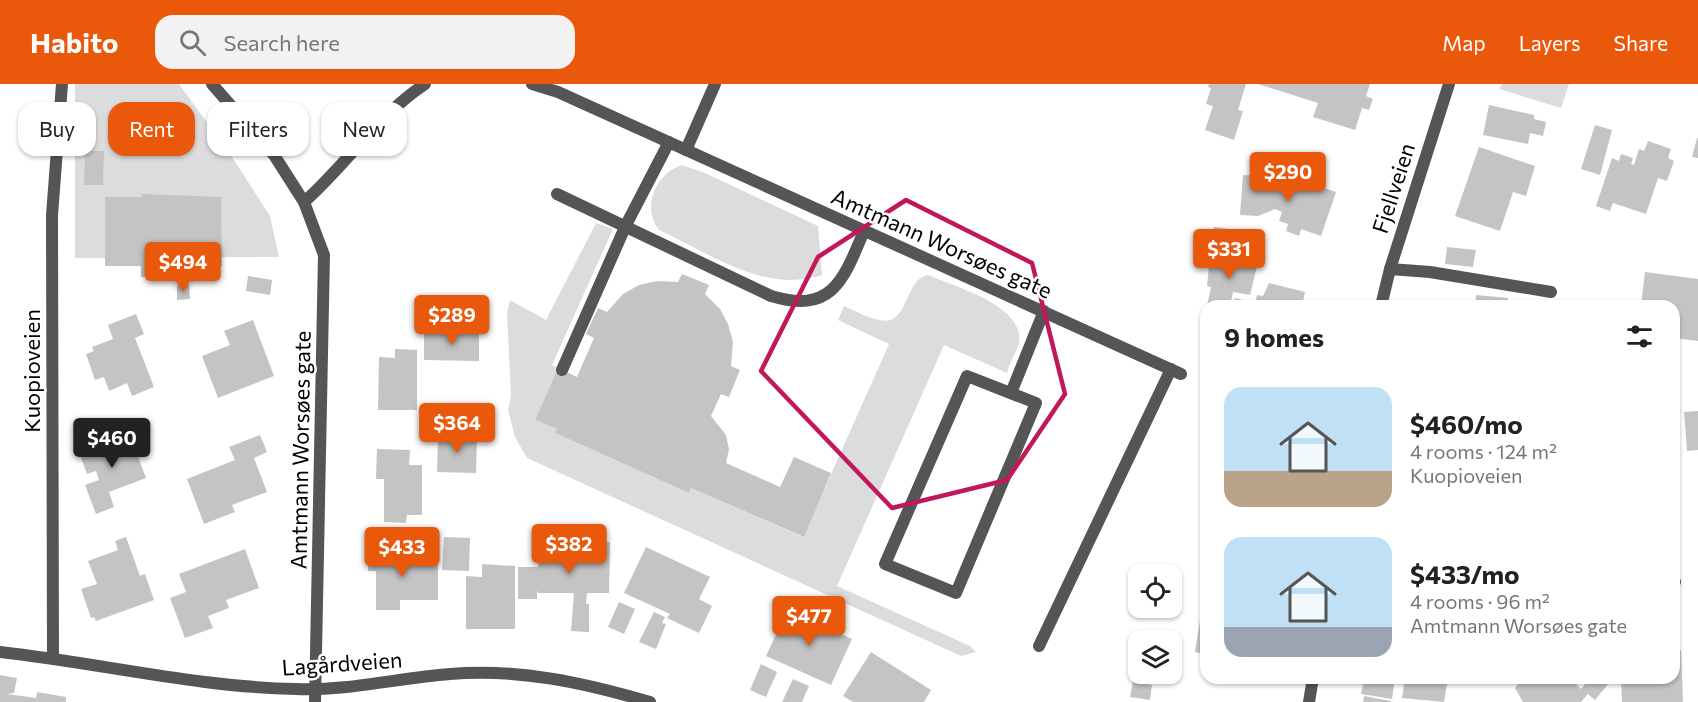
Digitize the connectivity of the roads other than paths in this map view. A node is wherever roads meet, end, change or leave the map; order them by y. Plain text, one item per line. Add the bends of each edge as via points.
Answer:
1 (63, 84) edge
2 (212, 84) edge
3 (425, 84) edge
4 (532, 84) edge
5 (715, 84) edge
6 (1449, 84) edge
7 (669, 142) junction
8 (686, 150) junction
9 (557, 194) dead end
10 (304, 202) junction
11 (626, 225) junction
12 (864, 231) junction
13 (1390, 269) junction
14 (1551, 292) dead end
15 (1382, 300) edge
16 (1044, 311) junction
17 (562, 370) dead end
18 (1011, 393) junction
19 (1039, 646) dead end
20 (0, 652) edge
21 (53, 658) junction
22 (1312, 684) edge
23 (315, 696) edge
24 (650, 702) edge
25 (1309, 702) edge

1 - 21 street, Kuopioveien via 52,215
2 - 10 street, Amtmann Worsøes gate via 273,155
3 - 10 street via 370,130
4 - 7 street, Amtmann Worsøes gate
5 - 8 street
6 - 13 street, Fjellveien
7 - 8 street, Amtmann Worsøes gate
7 - 11 street
8 - 12 street, Amtmann Worsøes gate
9 - 11 street
10 - 23 street, Amtmann Worsøes gate via 324,255
11 - 12 street via 771,296 805,302 830,294 841,281
11 - 17 street
12 - 16 street, Amtmann Worsøes gate
13 - 14 street
13 - 15 street, Fjellveien
16 - 18 street
16 - 19 street, Amtmann Worsøes gate via 1176,371
18 - 18 street via 1036,403 956,593 885,564 967,376
20 - 21 street, Lagårdveien
21 - 23 street, Lagårdveien
22 - 25 street
23 - 24 street, Lagårdveien via 451,674 513,674 597,687

